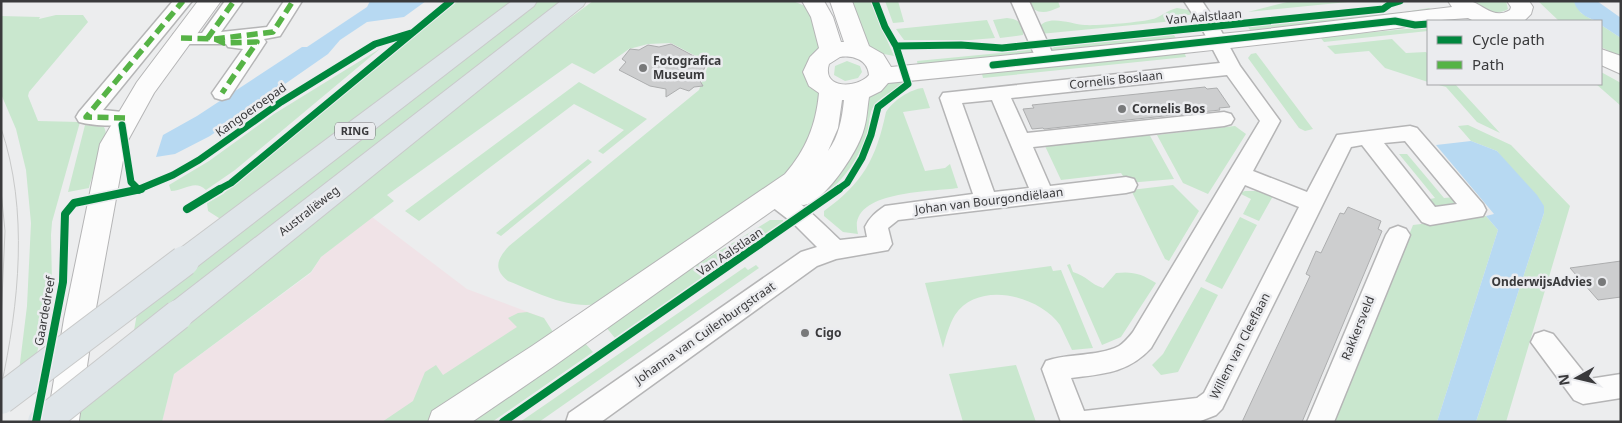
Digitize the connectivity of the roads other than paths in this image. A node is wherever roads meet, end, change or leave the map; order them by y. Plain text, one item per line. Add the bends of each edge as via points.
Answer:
1 (183, 1) edge
2 (210, 1) edge
3 (234, 1) edge
4 (293, 1) edge
5 (526, 1) edge
6 (575, 1) edge
7 (814, 1) edge
8 (840, 1) edge
9 (1020, 1) edge
10 (1193, 1) edge
11 (1443, 1) edge
12 (1465, 6) edge
13 (1521, 15) edge
14 (1213, 34) junction
15 (181, 38) junction
16 (211, 39) junction
17 (832, 52) junction
18 (1042, 52) junction
19 (1602, 56) edge
20 (872, 62) junction
21 (1621, 66) edge
22 (1232, 68) junction
23 (831, 90) junction
24 (222, 92) dead end
25 (857, 92) junction
26 (999, 93) junction
27 (125, 118) junction
28 (1224, 119) dead end
29 (1368, 138) junction
30 (1020, 142) junction
31 (1240, 174) junction
32 (1126, 186) dead end
33 (1044, 195) junction
34 (780, 201) junction
35 (987, 202) junction
36 (1313, 204) junction
37 (1398, 234) dead end
38 (880, 244) joint
39 (835, 250) junction
40 (1544, 342) dead end
41 (1621, 386) edge
42 (1, 399) edge
43 (43, 422) edge
44 (63, 422) edge
45 (444, 422) edge
46 (579, 422) edge
47 (1075, 422) edge
48 (1089, 422) edge
49 (1320, 422) edge

1 - 27 street via 86,117
2 - 15 street
3 - 16 street
4 - 16 street via 273,32
5 - 42 main road, RING, bridge
6 - 43 main road, Australiëweg / RING, bridge
7 - 17 street via 822,16
8 - 20 street
9 - 18 street
10 - 14 street, Van Aalstlaan
11 - 14 street, Van Aalstlaan
12 - 13 street via 1486,17
12 - 14 street, Van Aalstlaan via 1395,21
14 - 18 street, Van Aalstlaan
14 - 22 street
15 - 16 street
15 - 27 street
16 - 24 street via 224,43 257,42
17 - 20 street via 845,49
17 - 23 street via 820,58 814,73
18 - 20 street, Van Aalstlaan
19 - 21 street
20 - 25 street via 873,86
22 - 26 street, Cornelis Boslaan
22 - 31 street via 1270,121
23 - 25 street
23 - 34 street, Van Aalstlaan via 827,125 816,154
25 - 34 street, Van Aalstlaan via 851,131 839,155 823,177
26 - 30 street
26 - 35 street, Cornelis Boslaan via 950,98
27 - 44 street via 114,144 102,198
28 - 30 street
29 - 29 street, Willem van Cleeflaan via 1430,216 1475,210 1410,133
29 - 36 street, Willem van Cleeflaan via 1344,140
30 - 33 street
31 - 36 street
31 - 47 street via 1142,340 1130,353 1107,362 1055,369
32 - 33 street, Johan van Bourgondiëlaan
33 - 35 street, Johan van Bourgondiëlaan
34 - 39 street
34 - 45 street, Van Aalstlaan via 748,226 715,238
35 - 38 street, Johan van Bourgondiëlaan via 893,212 876,227
36 - 48 street, Willem van Cleeflaan via 1207,408
37 - 49 street, Rakkersveld
38 - 39 street, Johanna van Cuilenburgstraat
39 - 46 street, Johanna van Cuilenburgstraat via 809,260
40 - 41 street via 1583,392

